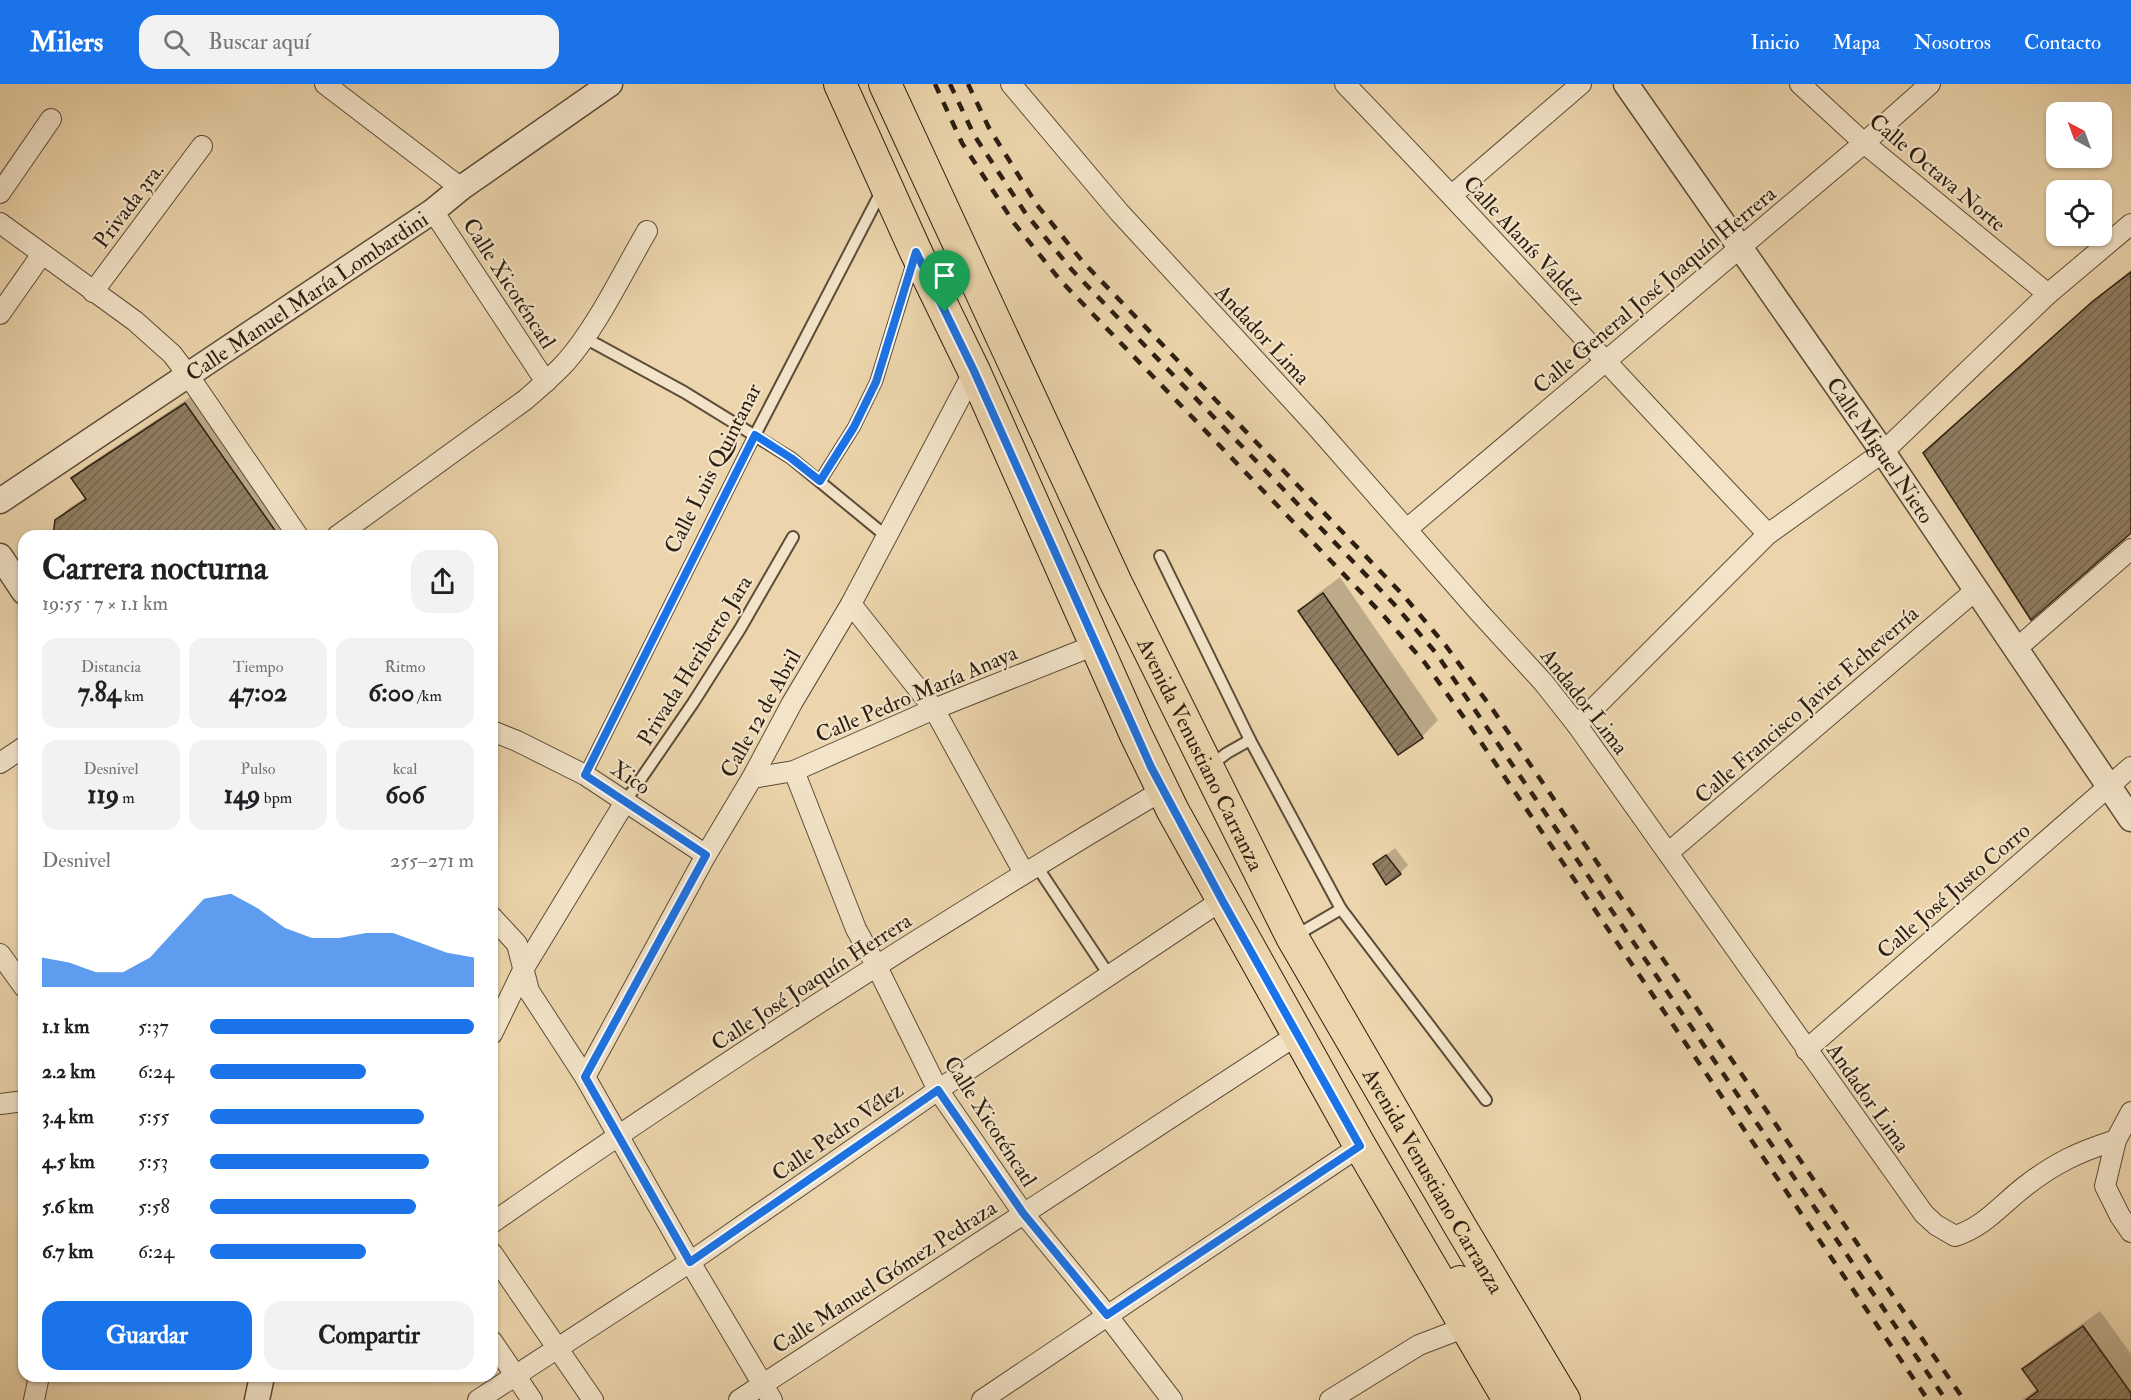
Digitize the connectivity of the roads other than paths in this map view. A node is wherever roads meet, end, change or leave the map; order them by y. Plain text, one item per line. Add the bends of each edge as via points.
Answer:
1 (325, 84) edge
2 (610, 84) edge
3 (840, 84) edge
4 (885, 84) edge
5 (1011, 84) edge
6 (1345, 84) edge
7 (1581, 84) edge
8 (1626, 84) edge
9 (1800, 84) edge
10 (1930, 84) edge
11 (51, 119) dead end
12 (1864, 143) junction
13 (202, 146) dead end
14 (885, 184) junction
15 (460, 188) junction
16 (0, 193) edge
17 (1452, 195) junction
18 (433, 211) junction
19 (0, 224) edge
20 (2131, 224) edge
21 (647, 231) dead end
22 (1741, 246) junction
23 (916, 252) junction
24 (42, 254) junction
25 (93, 292) junction
26 (2048, 294) junction
27 (0, 314) edge
28 (585, 338) junction
29 (1605, 362) junction
30 (974, 371) junction
31 (189, 375) junction
32 (546, 382) junction
33 (755, 435) junction
34 (1883, 452) junction
35 (820, 481) junction
36 (0, 501) edge
37 (1407, 529) junction
38 (294, 530) edge
39 (345, 530) edge
40 (1768, 534) junction
41 (886, 536) junction
42 (793, 537) dead end
43 (2131, 549) edge
44 (0, 556) edge
45 (1160, 556) dead end
46 (18, 583) edge
47 (1976, 590) junction
48 (851, 604) junction
49 (1095, 645) junction
50 (2016, 649) junction
51 (933, 709) junction
52 (1577, 725) junction
53 (498, 733) edge
54 (1250, 740) junction
55 (18, 751) edge
56 (0, 763) edge
57 (2131, 767) edge
58 (1207, 768) junction
59 (794, 771) junction
60 (585, 775) junction
61 (752, 778) junction
62 (2109, 786) junction
63 (1163, 790) junction
64 (625, 802) junction
65 (2131, 819) edge
66 (1668, 853) junction
67 (706, 855) junction
68 (1030, 869) junction
69 (1222, 900) junction
70 (1341, 909) junction
71 (498, 924) edge
72 (1292, 938) junction
73 (0, 954) edge
74 (876, 965) junction
75 (524, 968) junction
76 (1109, 975) junction
77 (18, 979) edge
78 (498, 1022) edge
79 (1297, 1035) junction
80 (1806, 1050) junction
81 (585, 1077) junction
82 (938, 1090) junction
83 (1486, 1100) dead end
84 (18, 1102) edge
85 (0, 1104) edge
86 (2131, 1112) edge
87 (617, 1135) junction
88 (2116, 1140) junction
89 (1360, 1146) junction
90 (1023, 1213) junction
91 (2127, 1217) edge
92 (498, 1219) edge
93 (1422, 1252) junction
94 (498, 1262) edge
95 (690, 1262) junction
96 (1107, 1315) junction
97 (1466, 1327) junction
98 (558, 1348) junction
99 (498, 1350) edge
100 (516, 1375) junction
101 (38, 1382) edge
102 (767, 1392) edge
103 (1563, 1398) edge
104 (34, 1400) edge
105 (478, 1400) edge
106 (532, 1400) edge
107 (593, 1400) edge
108 (739, 1400) edge
109 (982, 1400) edge
110 (1172, 1400) edge
111 (1330, 1400) edge
112 (1509, 1400) edge

1 - 15 street
2 - 15 street, Calle Manuel María Lombardini
3 - 14 main road, Avenida Venustiano Carranza
4 - 58 main road, Avenida Venustiano Carranza via 1115,580
5 - 37 street, Andador Lima via 1119,212
6 - 17 street, Calle Alanís Valdez
7 - 17 street
8 - 22 street, Calle Miguel Nieto
9 - 12 street, Calle Octava Norte
10 - 12 street, Calle General José Joaquín Herrera
11 - 16 street
12 - 22 street, Calle General José Joaquín Herrera
12 - 26 street, Calle Octava Norte
13 - 25 street, Privada 3ra.
14 - 23 main road, Avenida Venustiano Carranza
14 - 33 lane, Calle Luis Quintanar
15 - 18 street, Calle Manuel María Lombardini
17 - 29 street, Calle Alanís Valdez
18 - 31 street, Calle Manuel María Lombardini
18 - 32 street, Calle Xicoténcatl
19 - 24 street
20 - 26 street
21 - 28 street
22 - 29 street, Calle General José Joaquín Herrera
22 - 34 street, Calle Miguel Nieto
23 - 30 main road, Avenida Venustiano Carranza
23 - 35 lane via 876,382 854,427
24 - 25 street
24 - 27 street
25 - 31 street via 135,321
26 - 34 street
28 - 32 street
28 - 33 lane
29 - 37 street, Calle General José Joaquín Herrera
29 - 40 street, Calle Alanís Valdez
30 - 41 street, Calle 12 de Abril
30 - 49 main road, Avenida Venustiano Carranza
31 - 36 street, Calle Manuel María Lombardini
31 - 38 street
32 - 39 street
33 - 35 lane
33 - 60 lane, Calle Luis Quintanar
34 - 40 street
34 - 47 street, Calle Miguel Nieto
35 - 41 lane
37 - 52 street, Andador Lima via 1543,681
40 - 52 street
41 - 48 street, Calle 12 de Abril
42 - 64 lane, Privada Heriberto Jara via 740,629
43 - 50 street
44 - 46 street
45 - 54 lane
47 - 50 street, Calle Miguel Nieto
47 - 66 street, Calle Francisco Javier Echeverría
48 - 51 street
48 - 61 street, Calle 12 de Abril
49 - 51 street, Calle Pedro María Anaya
49 - 63 main road, Avenida Venustiano Carranza
50 - 62 street, Calle Miguel Nieto
51 - 59 street, Calle Pedro María Anaya
51 - 68 street
52 - 66 street, Andador Lima
53 - 60 street, Xico
54 - 58 lane
54 - 70 lane
55 - 56 street
57 - 62 street, Calle José Justo Corro
58 - 72 main road, Avenida Venustiano Carranza
59 - 61 street, Calle Pedro María Anaya
59 - 74 street, Calle Xicoténcatl via 856,930
60 - 64 street, Xico
61 - 67 street, Calle 12 de Abril
62 - 65 street, Calle Miguel Nieto
62 - 80 street, Calle José Justo Corro
63 - 68 street, Calle José Joaquín Herrera
63 - 69 main road, Avenida Venustiano Carranza
64 - 67 street, Xico
64 - 75 street
66 - 80 street, Andador Lima
67 - 81 street, Calle 12 de Abril
68 - 74 street, Calle José Joaquín Herrera
68 - 76 lane
69 - 76 street, Calle Pedro Vélez
69 - 79 main road, Avenida Venustiano Carranza
70 - 72 lane
70 - 83 lane
71 - 75 street via 517,945
72 - 103 main road, Avenida Venustiano Carranza
73 - 77 street
74 - 82 street, Calle Xicoténcatl
74 - 87 street, Calle José Joaquín Herrera
75 - 78 street
75 - 81 street via 529,991
76 - 82 street, Calle Pedro Vélez
79 - 89 main road, Avenida Venustiano Carranza
79 - 90 street, Calle Manuel Gómez Pedraza
80 - 88 street, Andador Lima via 1924,1214 1955,1236 1982,1224 2066,1158
81 - 87 street
82 - 90 street, Calle Xicoténcatl
82 - 95 street, Calle Pedro Vélez
84 - 85 street
86 - 88 street
87 - 92 street, Calle José Joaquín Herrera
87 - 95 street
88 - 91 street via 2105,1186
89 - 93 main road, Avenida Venustiano Carranza
89 - 96 street
90 - 96 street, Calle Xicoténcatl
90 - 102 street, Calle Manuel Gómez Pedraza
93 - 97 main road, Avenida Venustiano Carranza
93 - 103 main road via 1448,1270 1472,1295 1526,1384 1543,1397
94 - 98 street
95 - 98 street, Calle Pedro Vélez
95 - 102 street
96 - 109 street
96 - 110 street, Calle Xicoténcatl
97 - 111 street via 1419,1345
97 - 112 main road, Avenida Venustiano Carranza
98 - 100 street, Calle Pedro Vélez
98 - 107 street
99 - 100 street
100 - 105 street, Calle Pedro Vélez
100 - 106 street
101 - 104 street
102 - 108 street, Calle Manuel Gómez Pedraza

